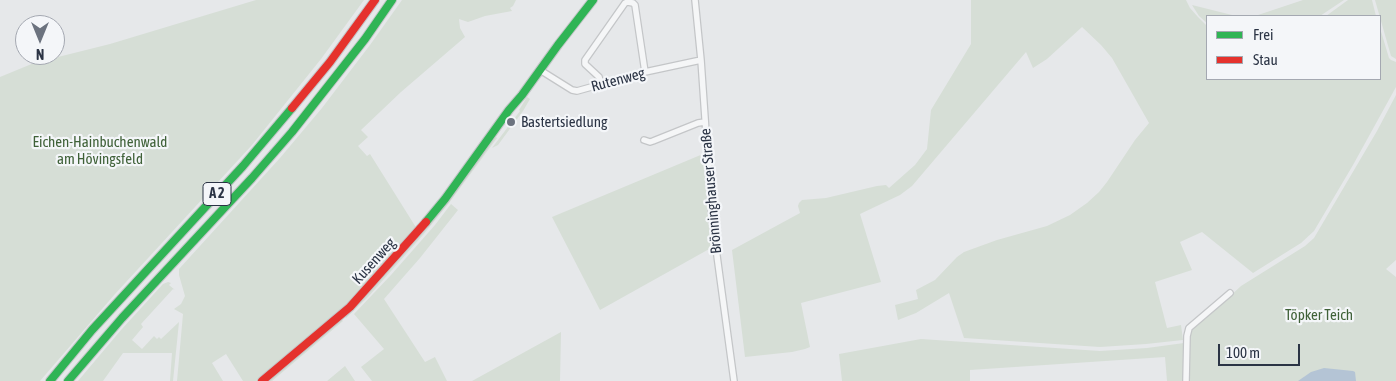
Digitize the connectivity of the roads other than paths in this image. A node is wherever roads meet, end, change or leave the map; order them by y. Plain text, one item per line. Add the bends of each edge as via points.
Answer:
1 (375, 0) edge
2 (392, 0) edge
3 (592, 0) edge
4 (695, 0) edge
5 (632, 1) edge
6 (701, 60) junction
7 (540, 70) junction
8 (645, 72) junction
9 (601, 84) junction
10 (705, 122) junction
11 (644, 140) dead end
12 (1230, 293) dead end
13 (50, 381) edge
14 (68, 381) edge
15 (262, 381) edge
16 (734, 381) edge
17 (1186, 381) edge

1 - 13 main road, A 2 via 292,109 98,323
2 - 14 main road, A 2 via 366,39 292,132
3 - 7 main road, Kusenweg
4 - 6 street, Brönninghauser Straße
5 - 8 street via 636,7
5 - 9 street via 625,3 584,60 599,76
6 - 8 street, Rutenweg
6 - 10 street, Brönninghauser Straße
7 - 9 street, Rutenweg via 574,91
7 - 15 main road, Kusenweg via 445,199 356,301
8 - 9 street, Rutenweg
10 - 11 street via 653,142
10 - 16 street, Brönninghauser Straße via 712,219
12 - 17 street via 1189,328

